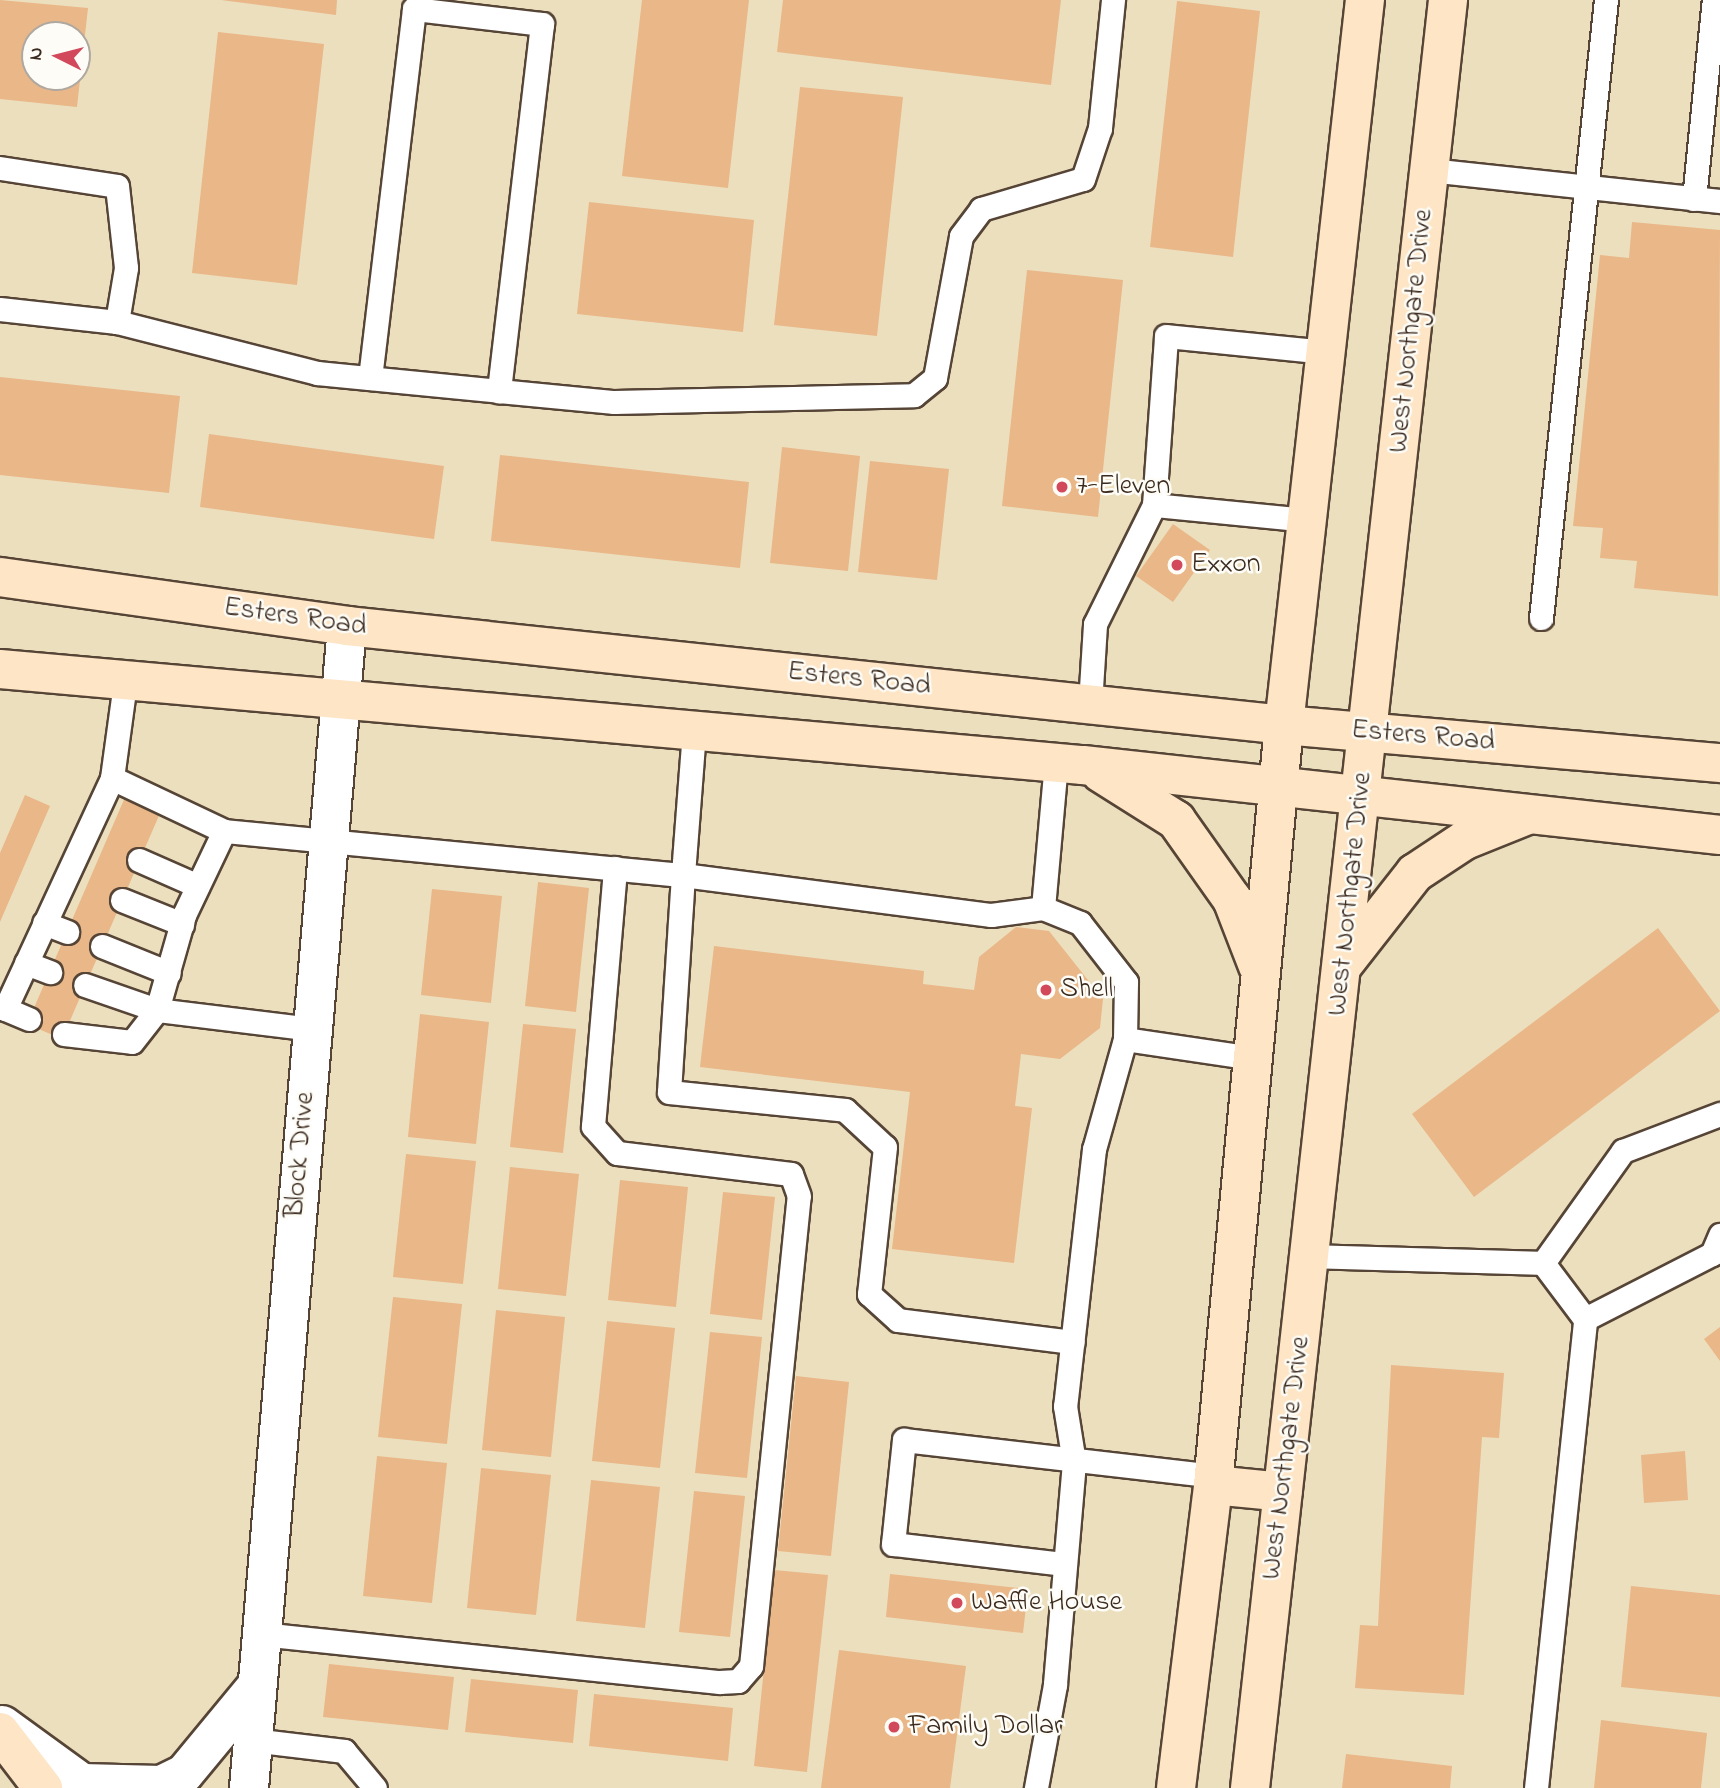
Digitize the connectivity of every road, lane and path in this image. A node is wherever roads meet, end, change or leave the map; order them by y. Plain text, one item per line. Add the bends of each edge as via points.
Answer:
1 (1113, 0) edge
2 (1365, 0) edge
3 (1448, 0) edge
4 (1606, 0) edge
5 (1714, 0) edge
6 (0, 167) edge
7 (1429, 170) junction
8 (1585, 187) junction
9 (1694, 199) junction
10 (1720, 201) edge
11 (0, 309) edge
12 (117, 322) junction
13 (1327, 352) junction
14 (370, 378) junction
15 (499, 391) junction
16 (1154, 505) junction
17 (1307, 520) junction
18 (0, 577) edge
19 (1541, 618) dead end
20 (347, 626) junction
21 (0, 669) edge
22 (125, 683) junction
23 (341, 701) junction
24 (1090, 704) junction
25 (1284, 725) junction
26 (694, 731) junction
27 (1368, 733) junction
28 (1720, 762) edge
29 (1070, 763) junction
30 (112, 778) junction
31 (1278, 786) junction
32 (1363, 794) junction
33 (1533, 814) junction
34 (224, 831) junction
35 (1720, 835) edge
36 (331, 840) junction
37 (139, 860) dead end
38 (615, 868) junction
39 (684, 875) junction
40 (198, 886) junction
41 (122, 900) dead end
42 (1043, 908) junction
43 (44, 923) junction
44 (182, 924) junction
45 (67, 932) dead end
46 (102, 946) dead end
47 (26, 963) junction
48 (1342, 966) junction
49 (50, 972) dead end
50 (169, 972) junction
51 (1261, 973) junction
52 (85, 985) dead end
53 (158, 1010) junction
54 (29, 1019) dead end
55 (312, 1029) junction
56 (64, 1034) dead end
57 (1125, 1039) junction
58 (1253, 1058) junction
59 (1720, 1114) edge
60 (1720, 1235) edge
61 (1310, 1256) junction
62 (1543, 1263) junction
63 (1585, 1319) junction
64 (1073, 1342) junction
65 (1074, 1462) junction
66 (1214, 1481) junction
67 (1283, 1492) junction
68 (1064, 1564) junction
69 (261, 1634) junction
70 (258, 1685) junction
71 (0, 1724) edge
72 (0, 1732) edge
73 (252, 1741) junction
74 (43, 1788) edge
75 (248, 1788) edge
76 (375, 1788) edge
77 (1036, 1788) edge
78 (1176, 1788) edge
79 (1250, 1788) edge
80 (1536, 1788) edge

1 - 15 lane via 1100,128 1083,179 981,209 961,236 935,378 914,395 614,402
2 - 13 main road
3 - 7 main road, West Northgate Drive
4 - 8 lane
5 - 9 lane
6 - 12 lane via 117,187 125,268
7 - 8 lane
7 - 27 main road, West Northgate Drive
8 - 9 lane
8 - 19 lane
9 - 10 lane
11 - 12 lane
12 - 14 lane via 317,373
13 - 16 lane via 1166,336
13 - 17 main road
14 - 15 lane
14 - 15 lane via 414,9 542,24
16 - 17 lane
16 - 24 lane via 1095,624
17 - 25 main road
18 - 20 main road, Esters Road
20 - 23 street, Block Drive
20 - 24 main road, Esters Road
21 - 22 main road
22 - 23 main road
22 - 30 lane
23 - 26 main road
23 - 36 street, Block Drive
24 - 25 main road, Esters Road
25 - 27 main road, Esters Road
25 - 31 main road
26 - 29 main road
26 - 39 lane
27 - 28 main road, Esters Road
27 - 32 main road, West Northgate Drive
29 - 31 main road
29 - 42 lane
29 - 51 main road via 1132,787 1176,820 1233,899
30 - 34 lane
30 - 43 lane via 95,840 76,881
31 - 32 main road
31 - 51 main road
32 - 33 main road
32 - 48 main road, West Northgate Drive
33 - 35 main road
33 - 48 main road via 1499,823 1415,873
34 - 36 lane
34 - 40 lane
36 - 38 lane
36 - 55 street, Block Drive
37 - 40 lane
38 - 39 lane
38 - 69 lane via 593,1126 617,1153 791,1174 799,1196 751,1665 738,1681 719,1682
39 - 42 lane via 992,915
39 - 64 lane via 669,1091 845,1110 884,1147 869,1294 898,1320
40 - 44 lane
41 - 44 lane
42 - 57 lane via 1080,923 1126,982
43 - 45 lane
43 - 47 lane
44 - 50 lane
46 - 50 lane
47 - 49 lane
47 - 54 lane via 5,1009
48 - 61 main road, West Northgate Drive
50 - 53 lane
51 - 58 main road
52 - 53 lane
53 - 55 lane
53 - 56 lane via 132,1042
55 - 69 street, Block Drive
57 - 58 lane
57 - 64 lane via 1094,1149
58 - 66 main road
59 - 62 lane via 1623,1151
60 - 63 lane via 1712,1254
61 - 62 lane
61 - 67 main road, West Northgate Drive
62 - 63 lane
63 - 80 lane
64 - 65 lane via 1065,1406
65 - 66 lane
65 - 68 lane
65 - 68 lane via 904,1440 893,1544
66 - 67 main road
66 - 78 main road
67 - 79 main road, West Northgate Drive
68 - 77 lane via 1055,1685
69 - 70 street, Block Drive
70 - 71 street via 184,1774 161,1785 82,1783
70 - 73 street, Block Drive
72 - 74 main road
73 - 75 street, Block Drive
73 - 76 lane via 344,1751

